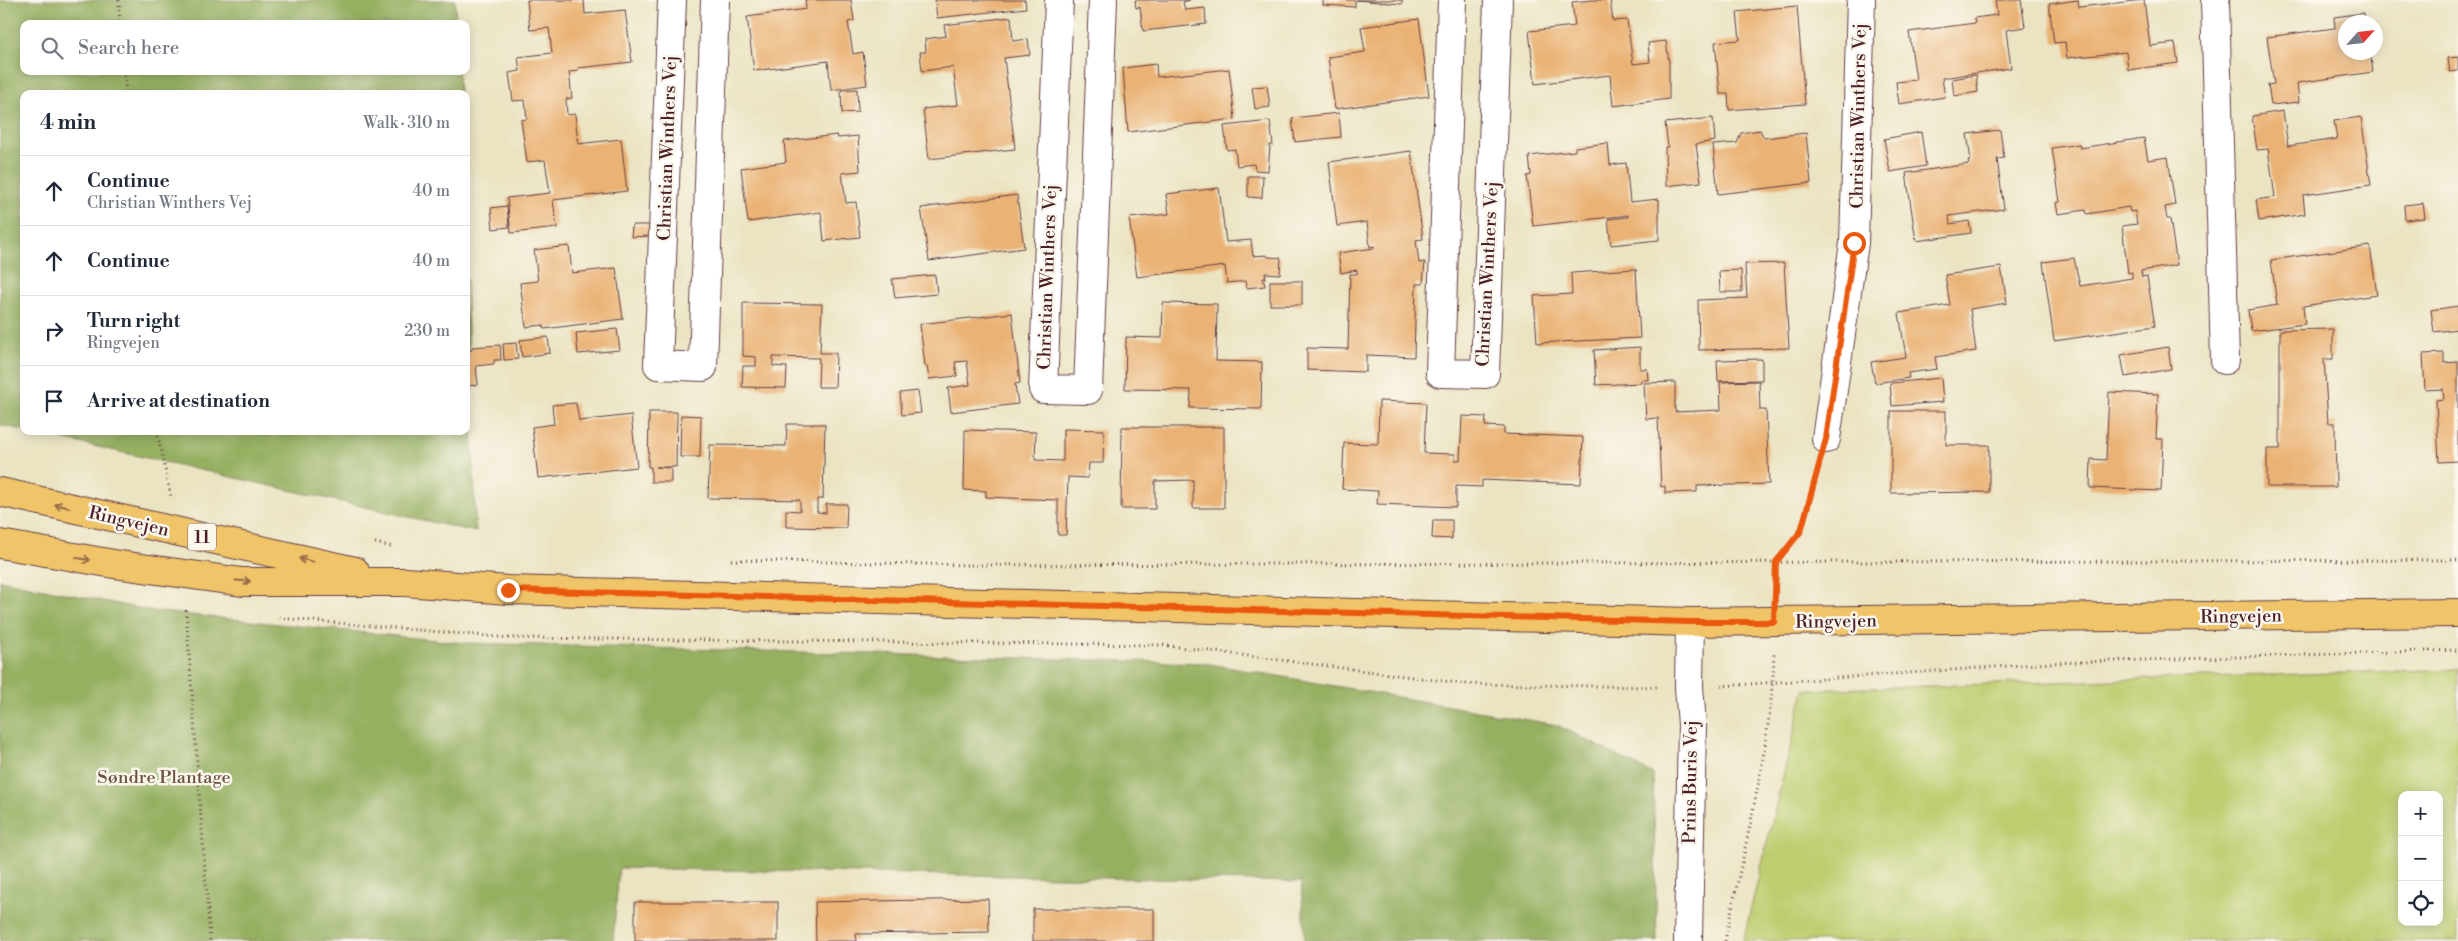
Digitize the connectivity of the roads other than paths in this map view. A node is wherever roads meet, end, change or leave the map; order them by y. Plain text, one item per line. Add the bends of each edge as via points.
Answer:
1 (672, 0) edge
2 (715, 0) edge
3 (1059, 0) edge
4 (1103, 0) edge
5 (1452, 0) edge
6 (1498, 0) edge
7 (1860, 0) edge
8 (2215, 0) edge
9 (2225, 360) dead end
10 (1826, 439) road end
11 (0, 492) edge
12 (0, 544) edge
13 (405, 582) junction
14 (2458, 613) edge
15 (1690, 622) junction
16 (1688, 941) edge

1 - 2 street, Christian Winthers Vej via 658,365 703,367
3 - 4 street, Christian Winthers Vej via 1043,389 1088,390
5 - 6 street, Christian Winthers Vej via 1440,373 1476,374 1485,374
7 - 10 street, Christian Winthers Vej via 1854,243
8 - 9 street
13 -> 11 main road, Ringvejen / 11
12 -> 13 main road, Ringvejen / 11 via 242,582
13 - 15 main road, Ringvejen / 11 via 508,590
14 - 15 main road, Ringvejen / 11
15 - 16 street, Prins Buris Vej via 1692,724

